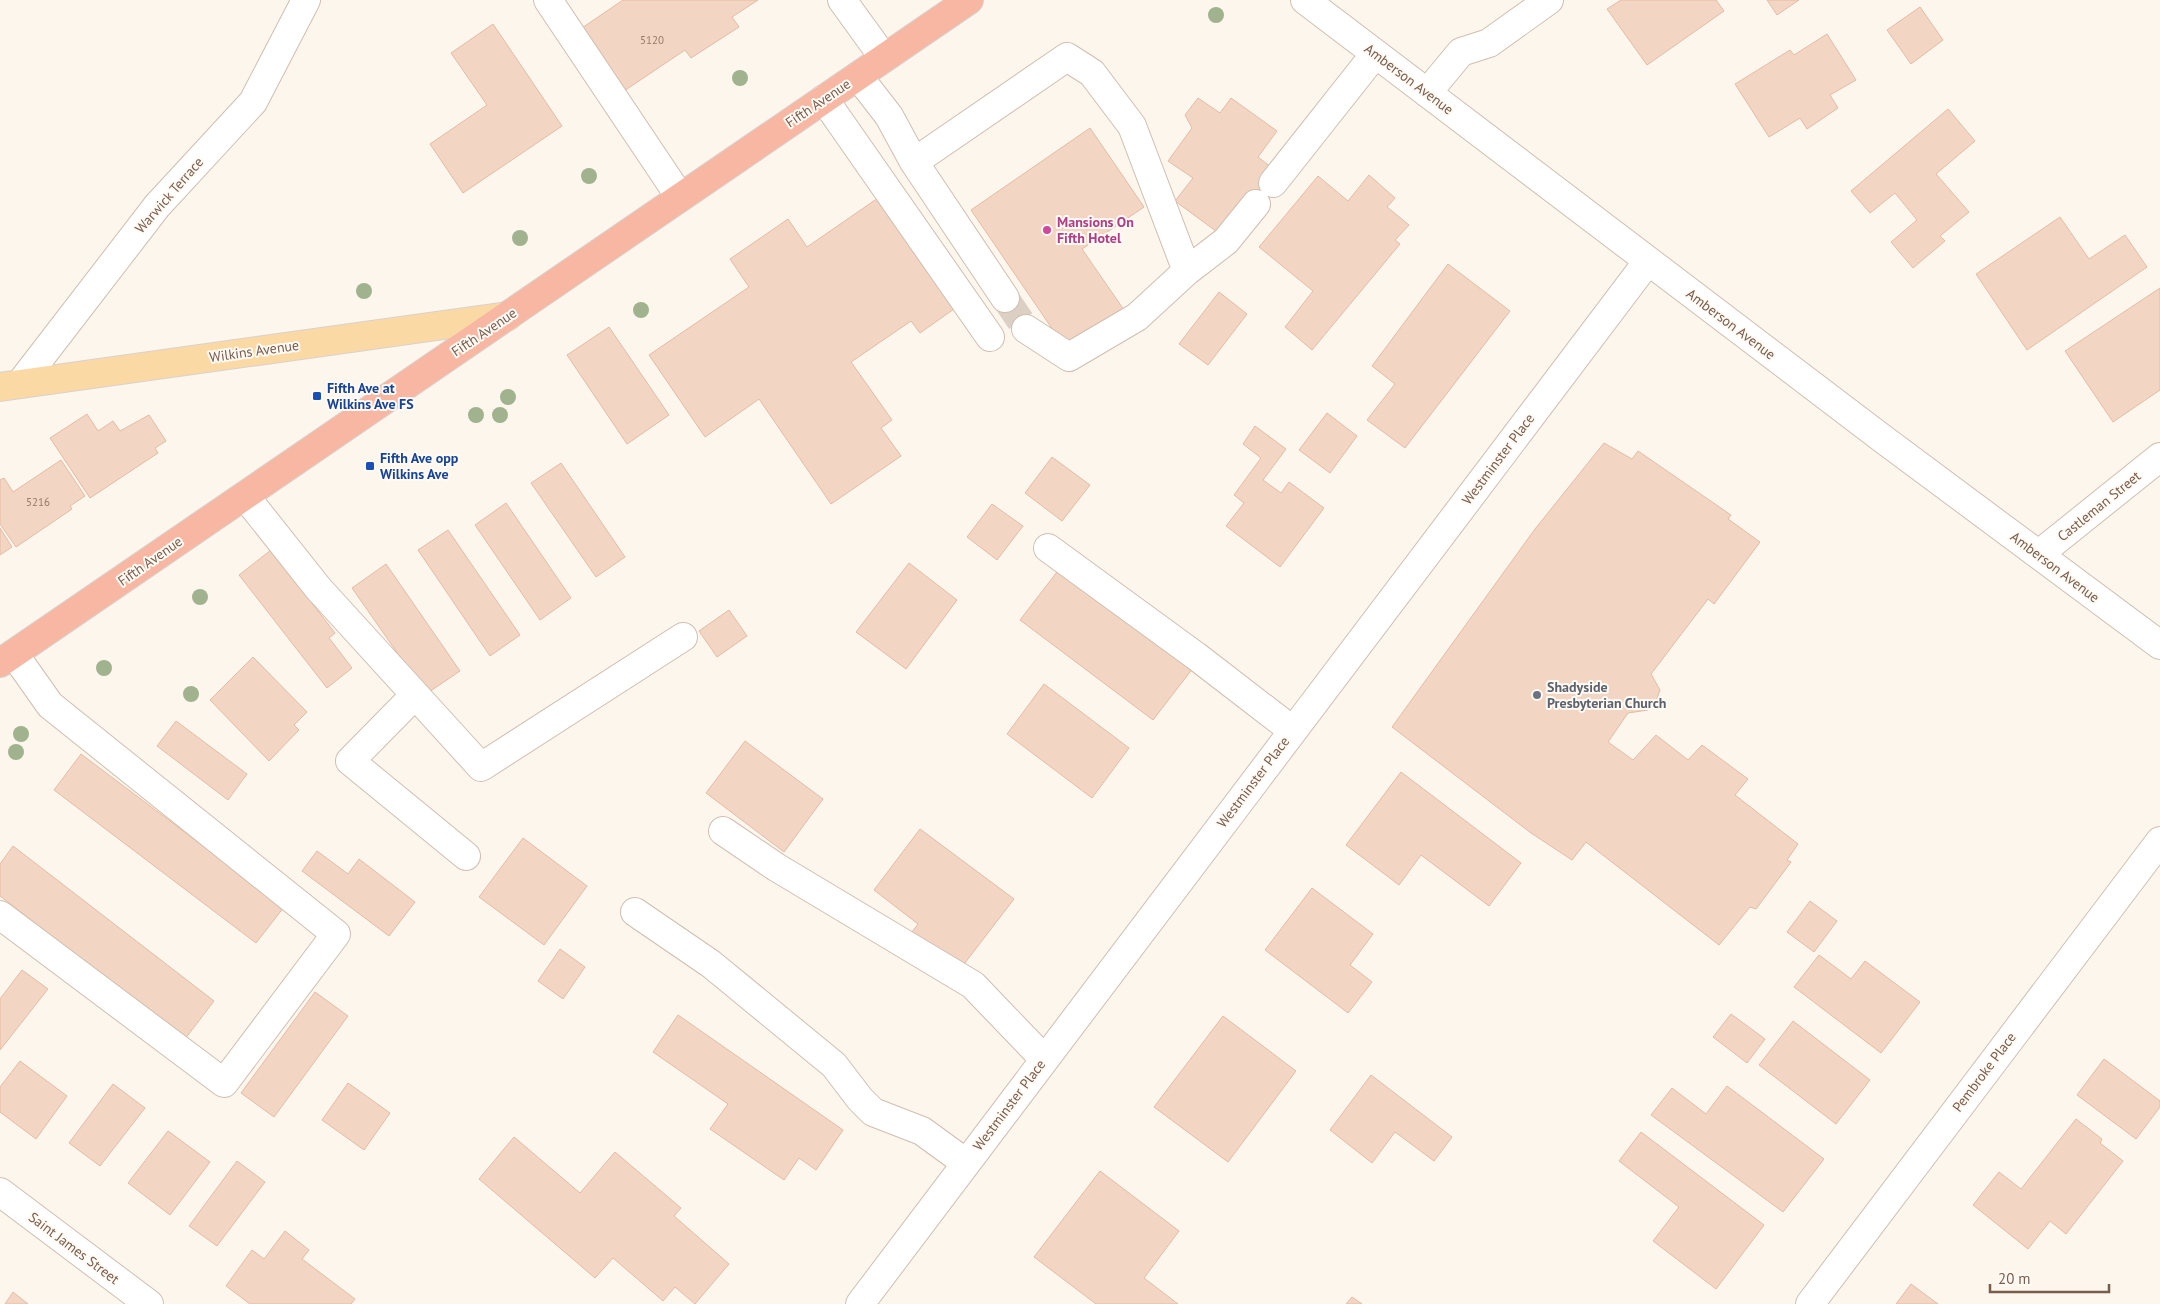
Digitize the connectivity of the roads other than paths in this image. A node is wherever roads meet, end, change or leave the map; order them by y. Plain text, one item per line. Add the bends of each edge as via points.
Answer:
1 (306, 0) edge
2 (548, 0) edge
3 (842, 0) edge
4 (968, 0) edge
5 (1305, 0) edge
6 (1549, 0) edge
7 (1375, 54) junction
8 (884, 58) junction
9 (858, 76) junction
10 (1427, 93) junction
11 (824, 99) junction
12 (914, 162) junction
13 (1273, 183) dead end
14 (680, 198) junction
15 (1256, 204) dead end
16 (1648, 261) junction
17 (1187, 271) junction
18 (1005, 298) tunnel mouth
19 (508, 316) junction
20 (1026, 329) tunnel mouth
21 (990, 337) dead end
22 (10, 385) edge
23 (2160, 457) edge
24 (245, 496) junction
25 (1048, 548) dead end
26 (2039, 554) junction
27 (683, 637) dead end
28 (2160, 645) edge
29 (7, 659) edge
30 (415, 695) junction
31 (1292, 730) junction
32 (724, 831) dead end
33 (2160, 841) edge
34 (466, 856) dead end
35 (635, 912) dead end
36 (0, 914) edge
37 (1044, 1059) junction
38 (966, 1163) junction
39 (0, 1192) edge
40 (149, 1304) edge
41 (860, 1304) edge
42 (1810, 1304) edge

1 - 22 street, Warwick Terrace via 253,102 157,206
2 - 14 street
3 - 8 street
4 - 8 highway, Fifth Avenue
5 - 7 street, Amberson Avenue
6 - 10 street via 1489,43 1461,52
7 - 10 street, Amberson Avenue
7 - 13 street
8 - 9 highway, Fifth Avenue
9 - 11 highway, Fifth Avenue
9 - 12 street via 889,116
10 - 16 street, Amberson Avenue
11 - 14 highway, Fifth Avenue
11 - 21 street
12 - 17 street via 1067,57 1092,73 1132,126
12 - 18 street
14 - 19 highway, Fifth Avenue
15 - 17 street via 1226,241
16 - 26 street, Amberson Avenue
16 - 31 street, Westminster Place
17 - 20 street via 1137,317 1068,357
19 - 22 main road, Wilkins Avenue
19 - 24 highway, Fifth Avenue
23 - 26 street, Castleman Street
24 - 29 highway, Fifth Avenue
24 - 30 street via 318,588
25 - 31 street
26 - 28 street, Amberson Avenue
27 - 30 street via 481,767
29 - 36 street via 50,705 336,934 224,1083
30 - 34 street via 350,761
31 - 37 street, Westminster Place
32 - 37 street via 776,867 973,985
33 - 42 street, Pembroke Place
35 - 38 street via 711,964 834,1065 873,1112 922,1131
37 - 38 street, Westminster Place
38 - 41 street, Westminster Place
39 - 40 street, Saint James Street

